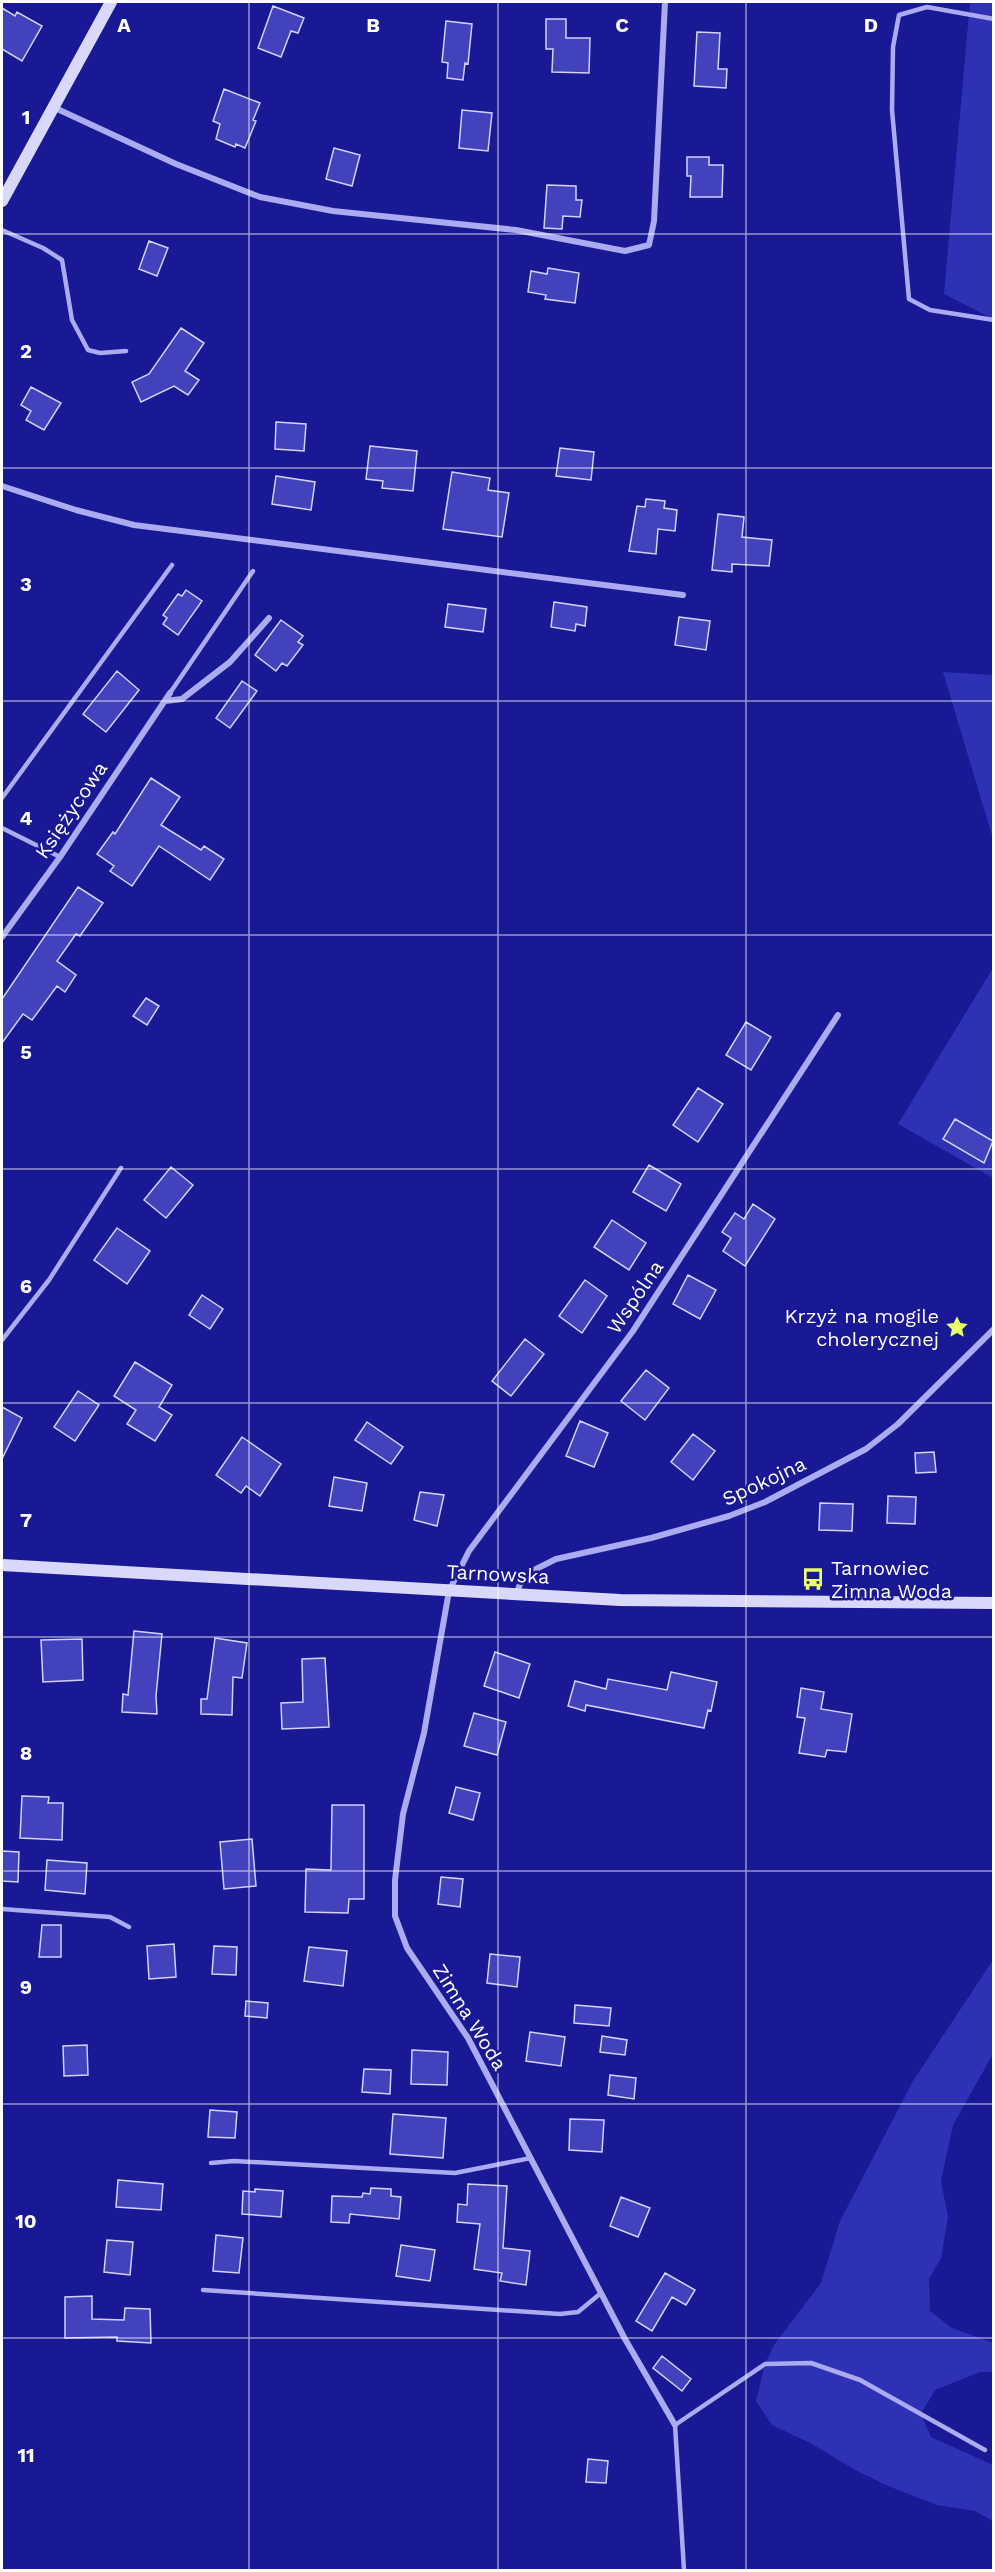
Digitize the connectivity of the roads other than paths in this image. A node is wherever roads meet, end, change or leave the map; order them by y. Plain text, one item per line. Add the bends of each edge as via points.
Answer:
1 (111, 2) edge
2 (665, 2) edge
3 (993, 19) edge
4 (53, 107) junction
5 (2, 201) edge
6 (2, 230) edge
7 (993, 320) edge
8 (126, 351) dead end
9 (2, 486) edge
10 (172, 565) dead end
11 (253, 571) dead end
12 (682, 595) dead end
13 (269, 618) dead end
14 (170, 693) joint
15 (165, 701) junction
16 (2, 798) edge
17 (2, 828) edge
18 (60, 857) junction
19 (2, 937) edge
20 (838, 1015) dead end
21 (120, 1168) dead end
22 (993, 1329) edge
23 (2, 1340) edge
24 (2, 1565) edge
25 (449, 1591) junction
26 (516, 1595) junction
27 (993, 1603) edge
28 (2, 1909) edge
29 (129, 1927) dead end
30 (531, 2158) junction
31 (211, 2163) dead end
32 (203, 2290) dead end
33 (601, 2293) junction
34 (675, 2425) junction
35 (985, 2450) dead end
36 (684, 2571) edge

1 - 4 main road
2 - 4 street via 654,221 649,245 625,251 516,230 333,211 260,197 176,164
3 - 7 lane via 927,7 899,15 893,47 892,110 909,299 930,310
4 - 5 main road
6 - 8 lane via 62,260 72,320 88,350
9 - 12 street via 134,525
10 - 16 lane
11 - 14 lane
13 - 15 street via 230,662 182,699
14 - 15 street, Księżycowa
15 - 18 street, Księżycowa
17 - 18 lane
18 - 19 street, Księżycowa
20 - 25 street, Wspólna via 633,1331 469,1551
21 - 23 lane via 49,1280
22 - 26 street, Spokojna via 898,1424 866,1449 765,1502 729,1516 556,1559 530,1572
24 - 25 main road, Tarnowska
25 - 26 main road, Tarnowska
25 - 30 street, Zimna Woda via 424,1733 403,1814 395,1916 407,1948 468,2038
26 - 27 main road, Tarnowska via 620,1600
28 - 29 lane via 110,1917
30 - 31 lane via 455,2173
30 - 33 street, Zimna Woda
32 - 33 lane via 560,2314 578,2312
33 - 34 street, Zimna Woda
34 - 35 lane via 765,2364 811,2363 860,2380
34 - 36 lane

